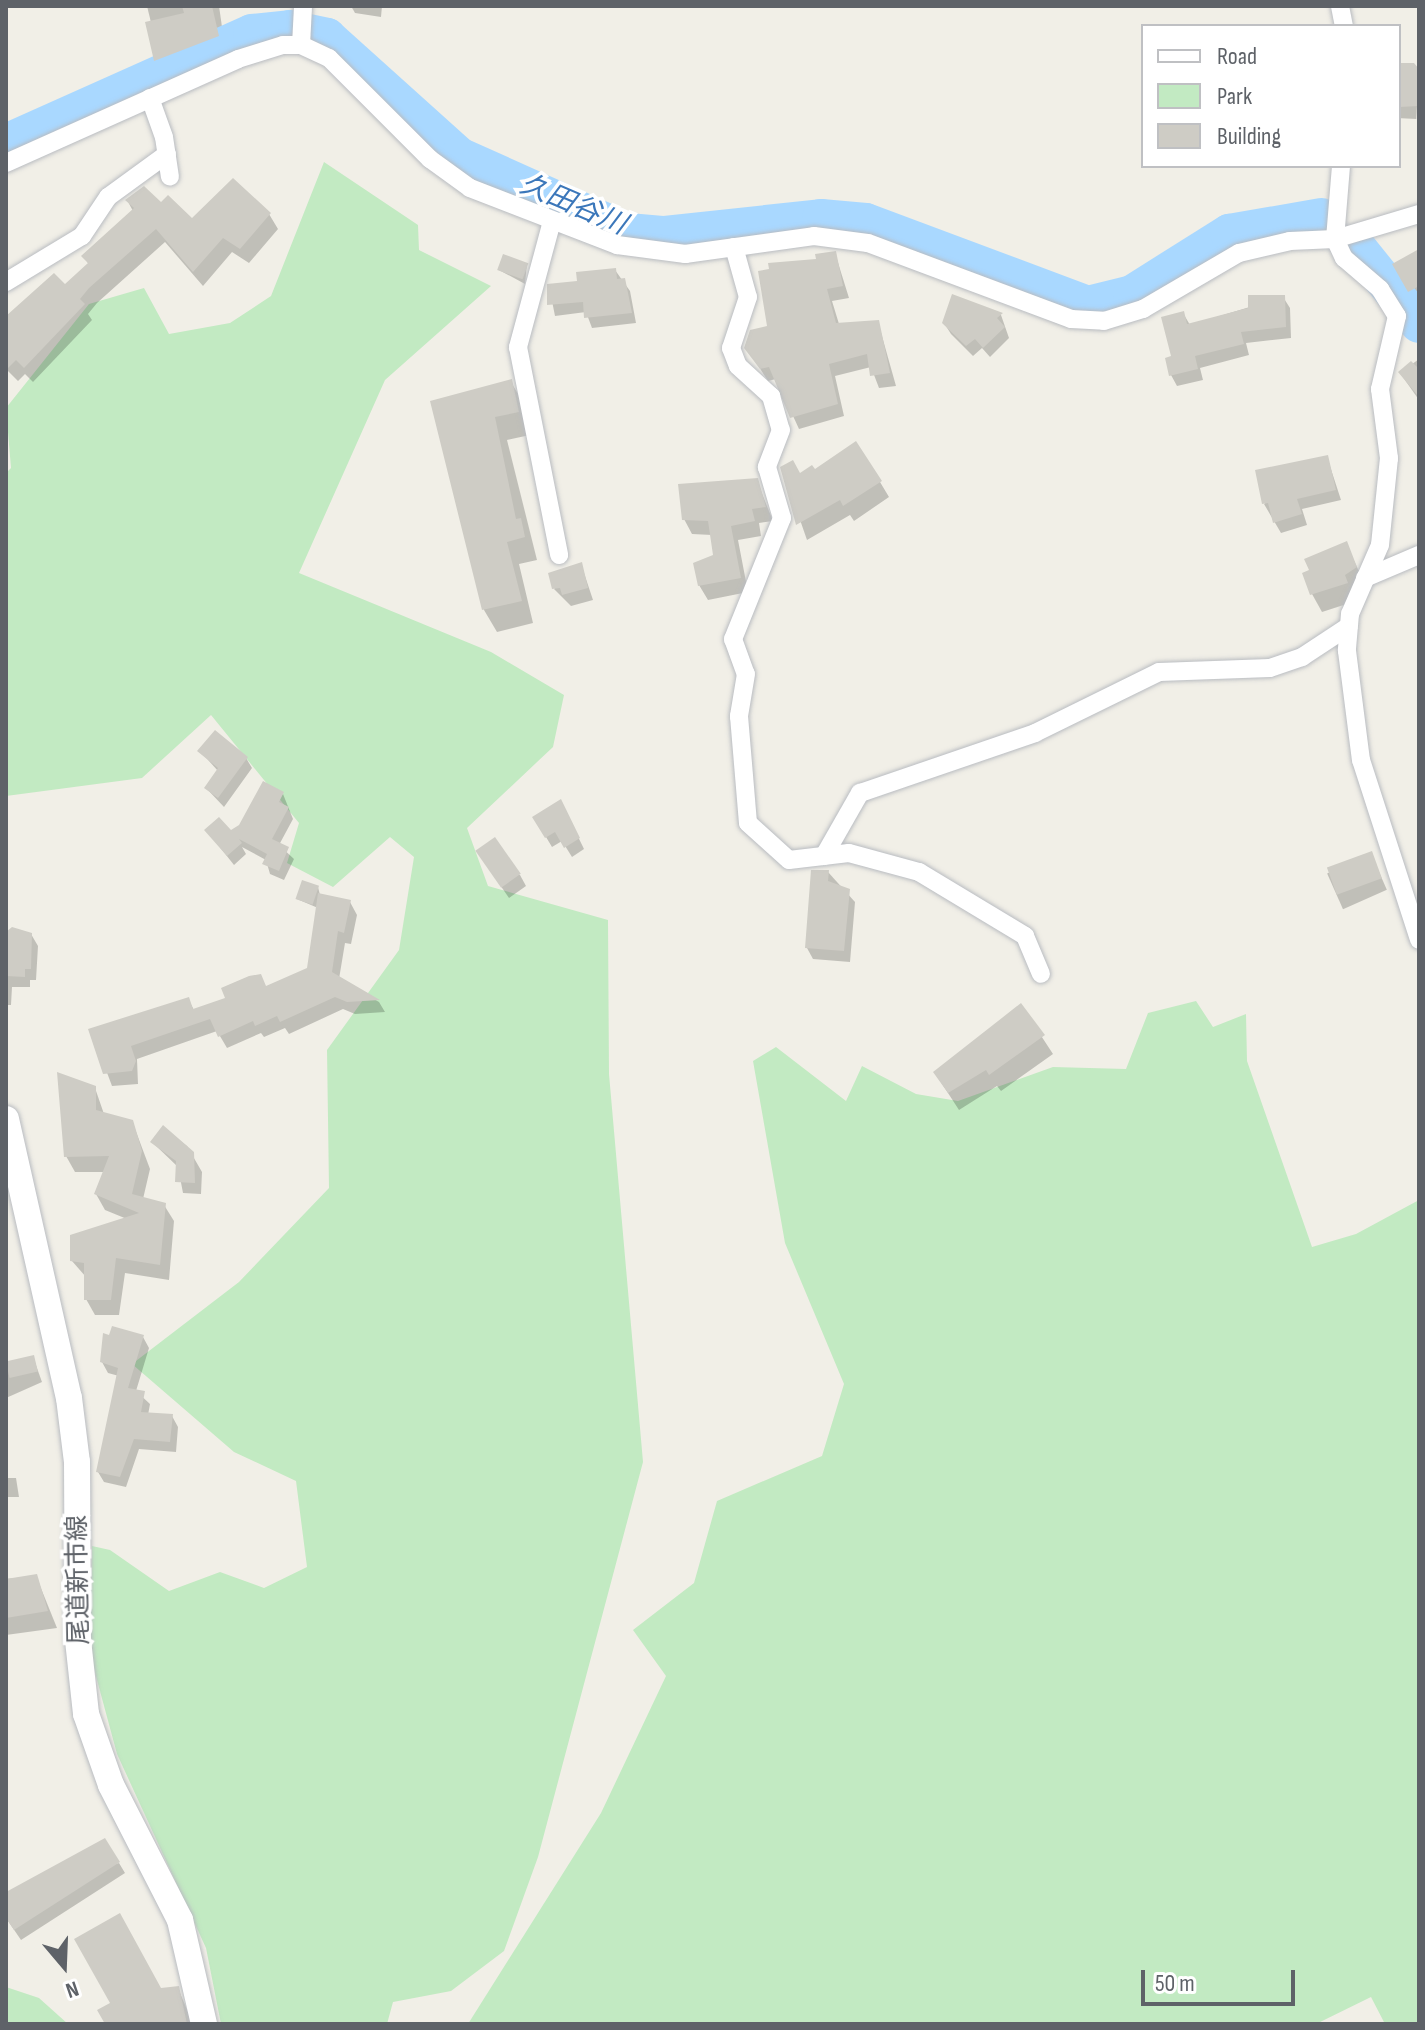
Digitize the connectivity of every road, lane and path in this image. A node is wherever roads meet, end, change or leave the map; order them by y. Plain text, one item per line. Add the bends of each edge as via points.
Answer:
1 (303, 6) edge
2 (1340, 6) edge
3 (1344, 24) edge
4 (301, 45) junction
5 (150, 98) junction
6 (167, 154) junction
7 (6, 163) edge
8 (1341, 168) edge
9 (170, 177) dead end
10 (1419, 214) edge
11 (552, 221) junction
12 (1335, 239) junction
13 (734, 247) junction
14 (6, 282) edge
15 (559, 555) dead end
16 (1419, 555) edge
17 (1365, 578) junction
18 (1349, 626) junction
19 (824, 856) junction
20 (1419, 940) edge
21 (1041, 974) dead end
22 (6, 1119) edge
23 (204, 2024) edge

1 - 4 street
2 - 3 street via 1345,8
4 - 5 street via 238,59
4 - 11 street via 329,58 430,159 470,188
5 - 6 street
5 - 7 street
6 - 9 street
6 - 14 street via 108,197 82,236
8 - 12 street
10 - 12 street
11 - 13 street via 651,253
11 - 15 street via 518,347
12 - 13 street via 1290,241 1239,253 1143,309 1104,321 1071,319 868,243 814,236
12 - 17 street via 1344,258 1380,289 1397,316 1380,389 1389,458 1380,545
13 - 19 street via 748,297 731,348 738,366 771,396 781,430 767,467 782,518 733,639 746,674 739,716 742,791 748,823 789,860
16 - 17 street
17 - 18 street
18 - 19 street via 1302,657 1270,668 1159,672 1035,733 860,793
18 - 20 street via 1347,651 1361,760
19 - 21 street via 849,853 919,872 1025,936
22 - 23 main road, 尾道新市線 via 69,1398 77,1462 78,1640 86,1714 111,1785 180,1920

